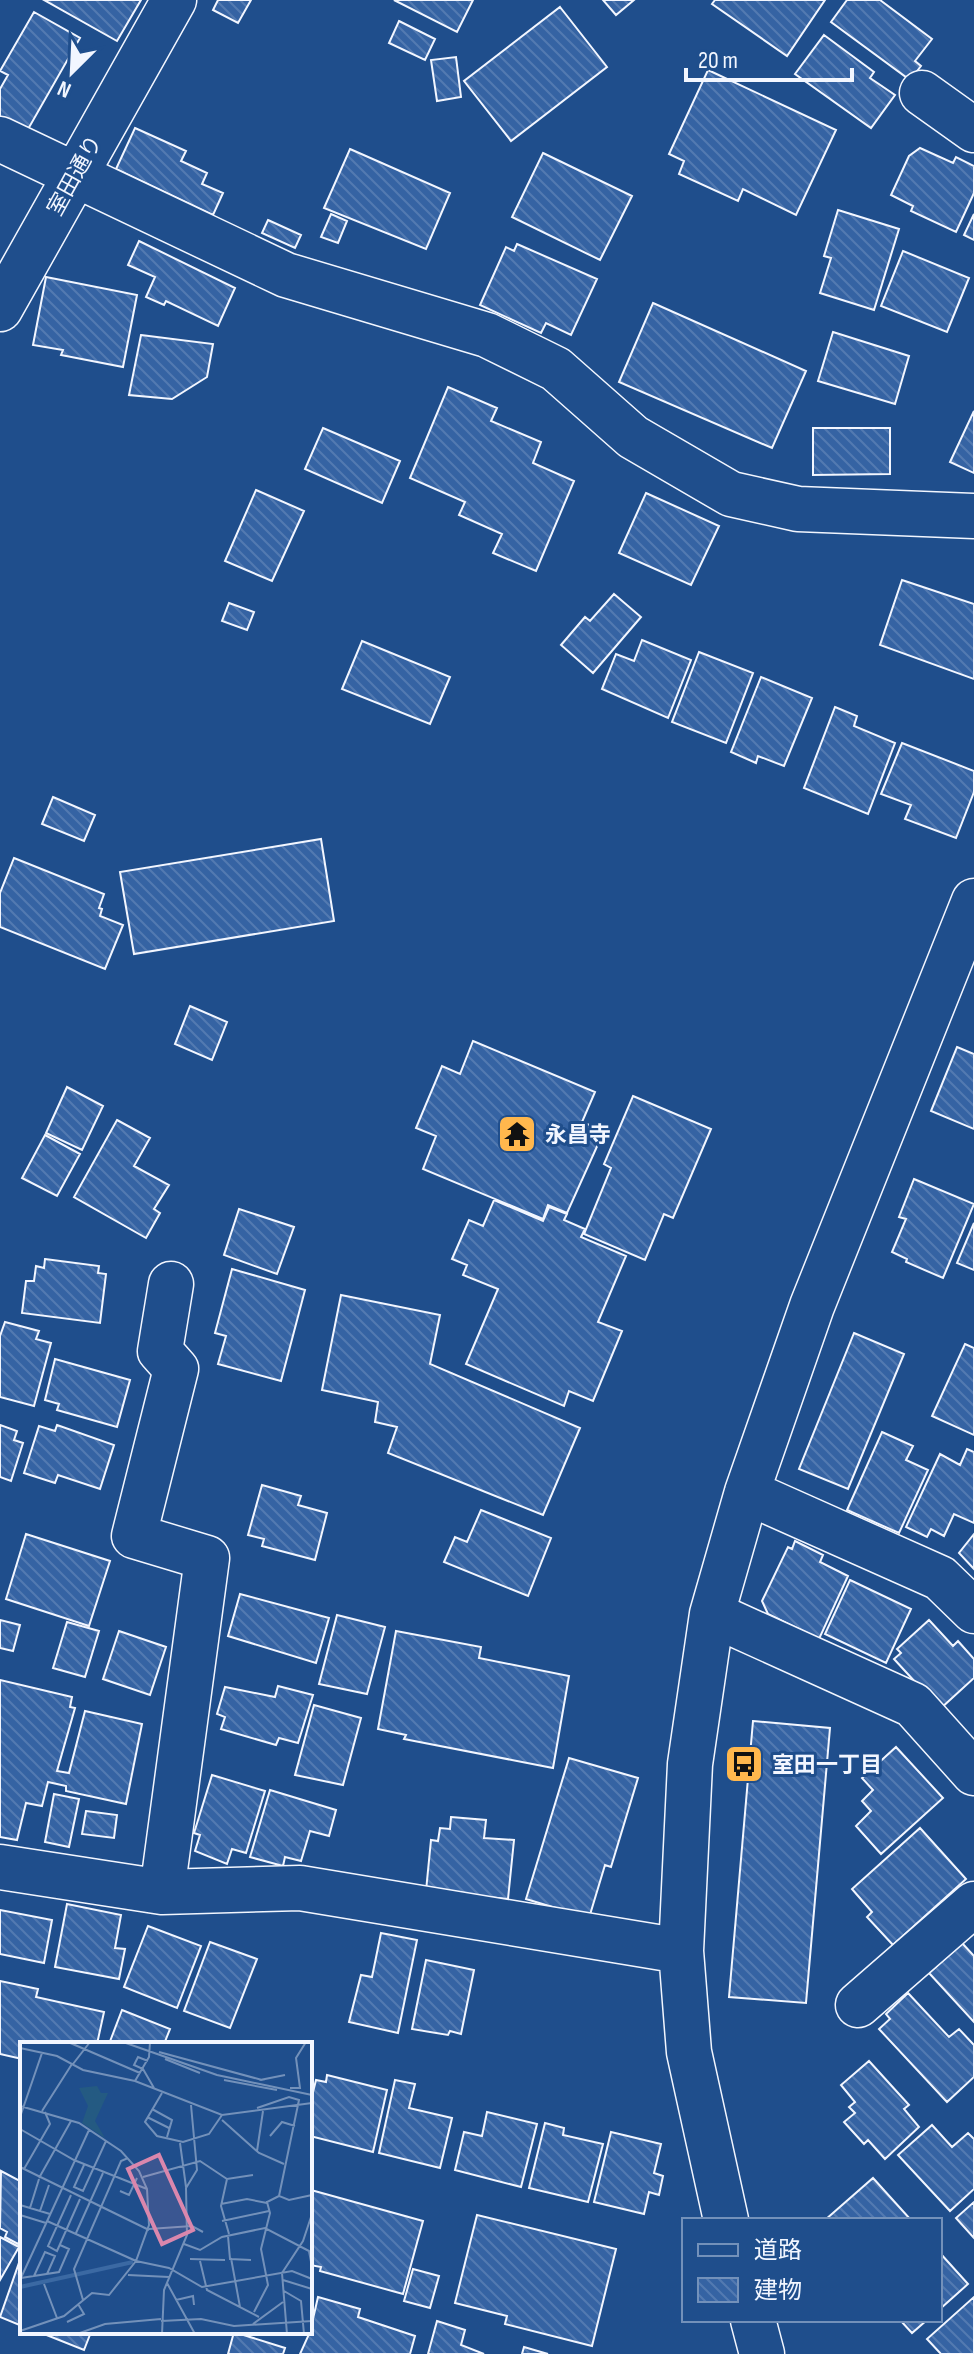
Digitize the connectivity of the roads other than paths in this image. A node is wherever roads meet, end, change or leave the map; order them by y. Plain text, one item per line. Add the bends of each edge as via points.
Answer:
1 (174, 0) edge
2 (922, 93) dead end
3 (974, 130) edge
4 (0, 139) edge
5 (72, 176) junction
6 (0, 309) edge
7 (974, 516) edge
8 (974, 901) edge
9 (171, 1284) dead end
10 (747, 1492) junction
11 (974, 1611) edge
12 (712, 1614) junction
13 (969, 1757) edge
14 (0, 1867) edge
15 (162, 1892) junction
16 (974, 1904) edge
17 (681, 1951) junction
18 (858, 2005) dead end
19 (726, 2218) edge
20 (754, 2322) edge
21 (762, 2354) edge

1 - 5 street, 室田通り
2 - 3 street
4 - 5 street
5 - 6 street, 室田通り
5 - 7 street via 286,275 487,335 556,369 633,437 731,494 798,509
8 - 10 street via 812,1306
9 - 15 street via 160,1351 176,1369 134,1536 207,1558
10 - 11 street via 940,1578
10 - 12 street
12 - 13 street via 913,1705
12 - 17 street via 690,1764
14 - 15 street
15 - 17 street via 300,1888
16 - 18 street
17 - 19 street via 689,2052
20 - 21 street

